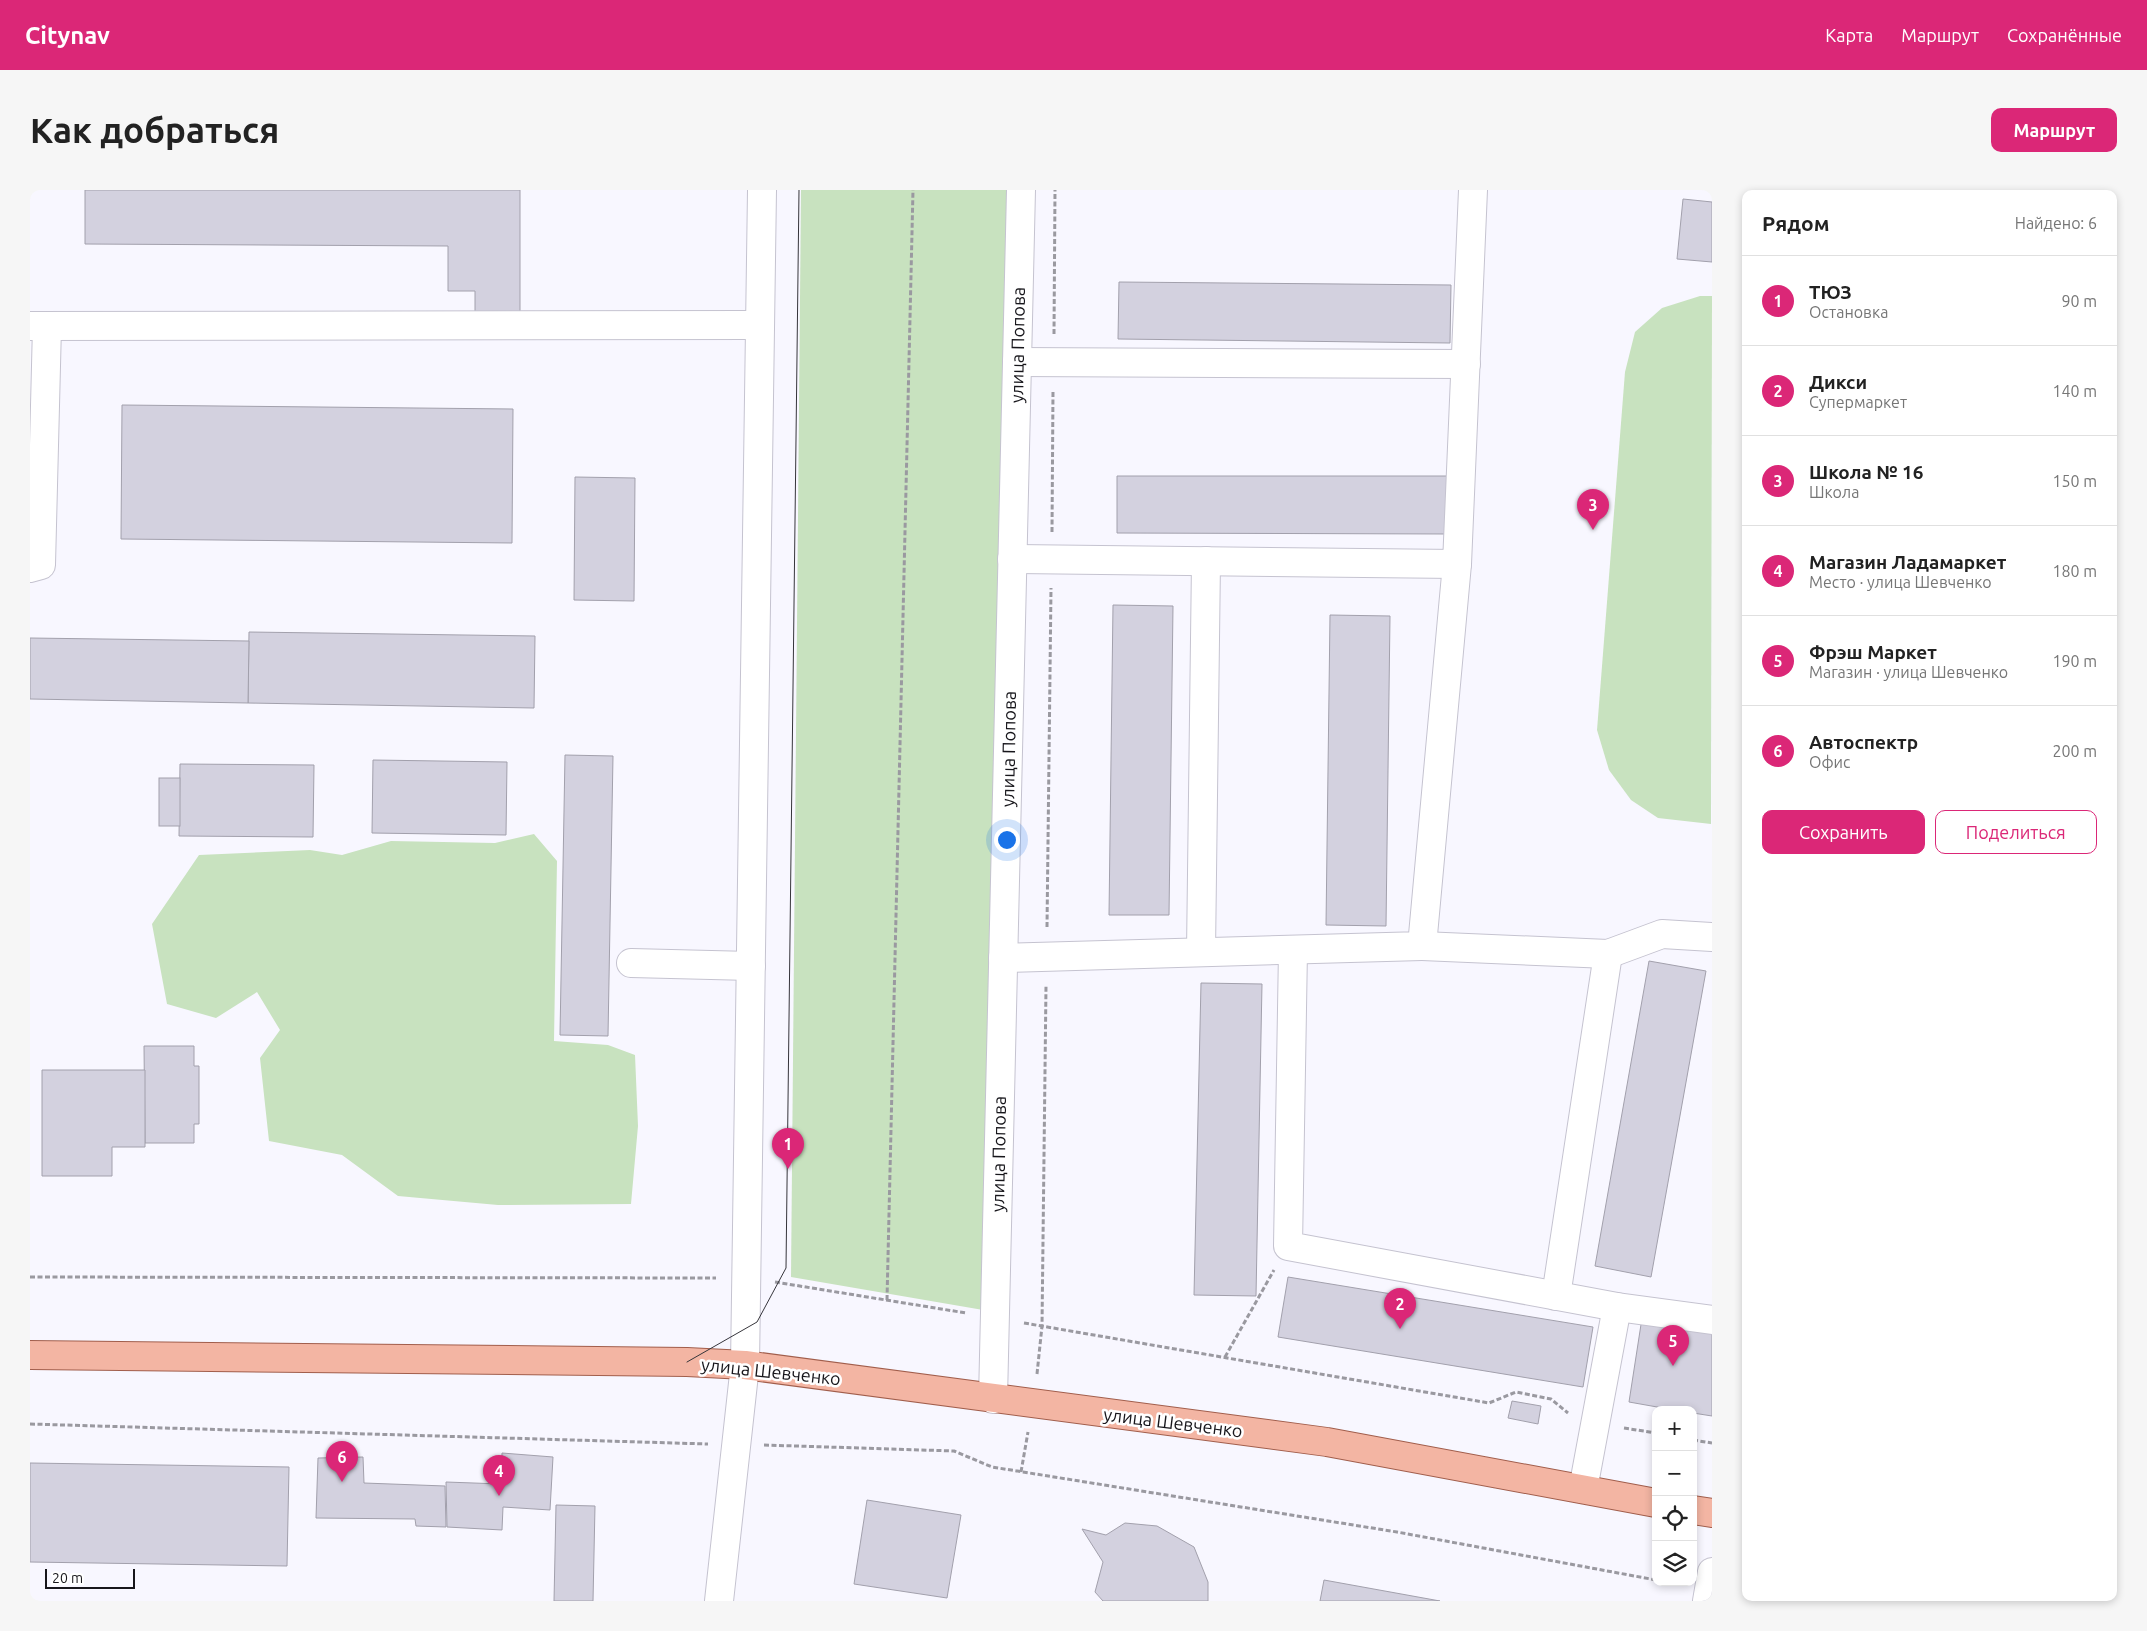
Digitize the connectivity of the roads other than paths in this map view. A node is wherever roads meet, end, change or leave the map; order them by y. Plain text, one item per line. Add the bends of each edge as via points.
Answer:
1 (762, 190) edge
2 (1020, 190) edge
3 (1473, 190) edge
4 (760, 325) junction
5 (39, 326) edge
6 (1017, 362) junction
7 (1466, 364) junction
8 (1012, 559) junction
9 (1206, 561) junction
10 (1457, 564) junction
11 (30, 568) edge
12 (1712, 937) edge
13 (1422, 946) junction
14 (1293, 950) junction
15 (1200, 952) junction
16 (1608, 954) junction
17 (1003, 958) junction
18 (631, 963) dead end
19 (751, 966) junction
20 (1556, 1296) junction
21 (1617, 1307) junction
22 (1712, 1320) edge
23 (30, 1355) edge
24 (745, 1365) junction
25 (993, 1399) junction
26 (1583, 1489) junction
27 (1652, 1502) edge
28 (1697, 1511) edge
29 (1712, 1513) edge
30 (1712, 1572) edge
31 (719, 1601) edge
32 (1707, 1601) edge

1 - 4 street
2 - 6 street, улица Попова
3 - 7 street
4 - 5 street
4 - 19 street
5 - 11 street via 41,565
6 - 7 street
6 - 8 street, улица Попова
7 - 10 street
8 - 9 street
8 - 17 street, улица Попова
9 - 10 street
9 - 15 street
10 - 13 street
12 - 16 street via 1662,934
13 - 14 street
13 - 16 street
14 - 15 street
14 - 20 street via 1288,1246
15 - 17 street
16 - 20 street
17 - 25 street, улица Попова
18 - 19 street
19 - 24 street
20 - 21 street
21 - 22 street
21 - 26 street
23 - 24 main road, улица Шевченко
24 - 25 main road, улица Шевченко
24 - 31 street
25 - 26 main road, улица Шевченко via 1327,1442
26 - 27 main road, улица Шевченко
28 - 29 main road
30 - 32 street

